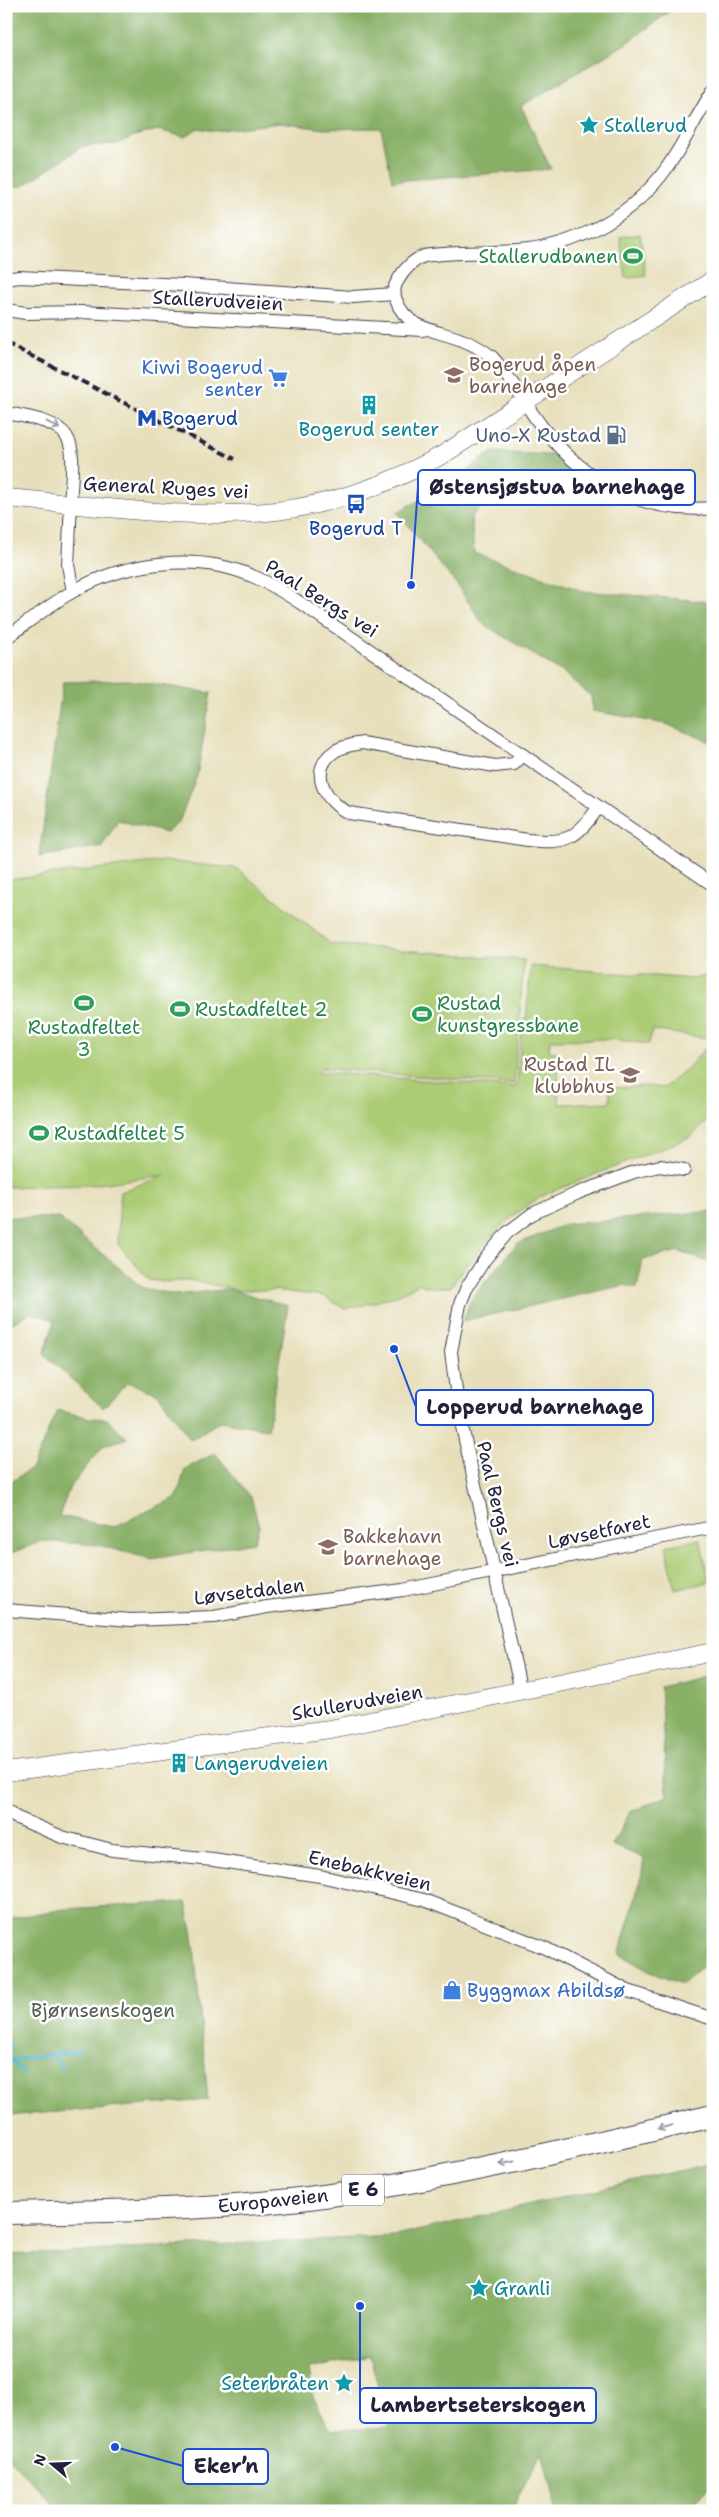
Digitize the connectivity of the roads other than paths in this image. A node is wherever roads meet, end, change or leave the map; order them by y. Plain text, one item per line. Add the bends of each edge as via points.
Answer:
1 (713, 91) edge
2 (6, 279) edge
3 (713, 280) edge
4 (394, 294) junction
5 (6, 310) edge
6 (428, 330) junction
7 (525, 402) junction
8 (6, 413) edge
9 (6, 498) edge
10 (70, 503) junction
11 (713, 508) edge
12 (73, 591) junction
13 (6, 638) edge
14 (523, 756) junction
15 (598, 808) junction
16 (713, 885) edge
17 (684, 1170) dead end
18 (713, 1527) edge
19 (494, 1572) junction
20 (6, 1610) edge
21 (713, 1652) edge
22 (521, 1691) junction
23 (6, 1772) edge
24 (6, 1809) edge
25 (713, 2019) edge
26 (713, 2116) edge
27 (713, 2132) edge
28 (6, 2213) edge
29 (6, 2228) edge

1 - 4 street via 666,169 650,189 618,216 570,239 533,249 424,256 403,271 394,286
2 - 4 street, Stallerudveien via 183,285 353,296
3 - 7 main road, General Ruges vei
4 - 6 street, Stallerudveien via 409,320
5 - 6 street, Stallerudveien
6 - 7 street, Stallerudveien via 483,350 498,364
7 - 10 main road, General Ruges vei via 429,462 382,484 313,505 230,514
7 - 11 street, Stallerudveien via 560,448 602,484 622,495 656,504
8 -> 10 street via 54,424 68,438 73,460
9 - 10 main road, General Ruges vei
10 - 12 street via 68,564
12 - 13 street, Paal Bergs vei
12 - 14 street, Paal Bergs vei via 105,576 190,562 221,566 251,575 305,606
14 - 15 street, Paal Bergs vei
14 - 15 street via 514,764 495,766 362,744 344,748 329,757 321,775 322,784 330,801 349,813 542,842 554,843 571,837
15 - 16 street, Paal Bergs vei
17 - 19 street, Paal Bergs vei via 660,1166 648,1168 539,1210 507,1233 467,1287 456,1317 452,1367 459,1414
18 - 19 street, Løvsetfaret
19 - 20 street, Løvsetdalen via 386,1593 267,1607 214,1617 131,1620
19 - 22 street, Paal Bergs vei
21 - 22 main road, Skullerudveien
22 - 23 main road, Skullerudveien via 330,1730
24 - 25 street, Enebakkveien via 14,1817 62,1837 103,1848 320,1876 424,1900 545,1948 645,1998
26 -> 28 highway, Europaveien / E 6 via 412,2183 322,2196 202,2206
27 - 29 highway, Europaveien / E 6 via 489,2182 365,2205 200,2221

